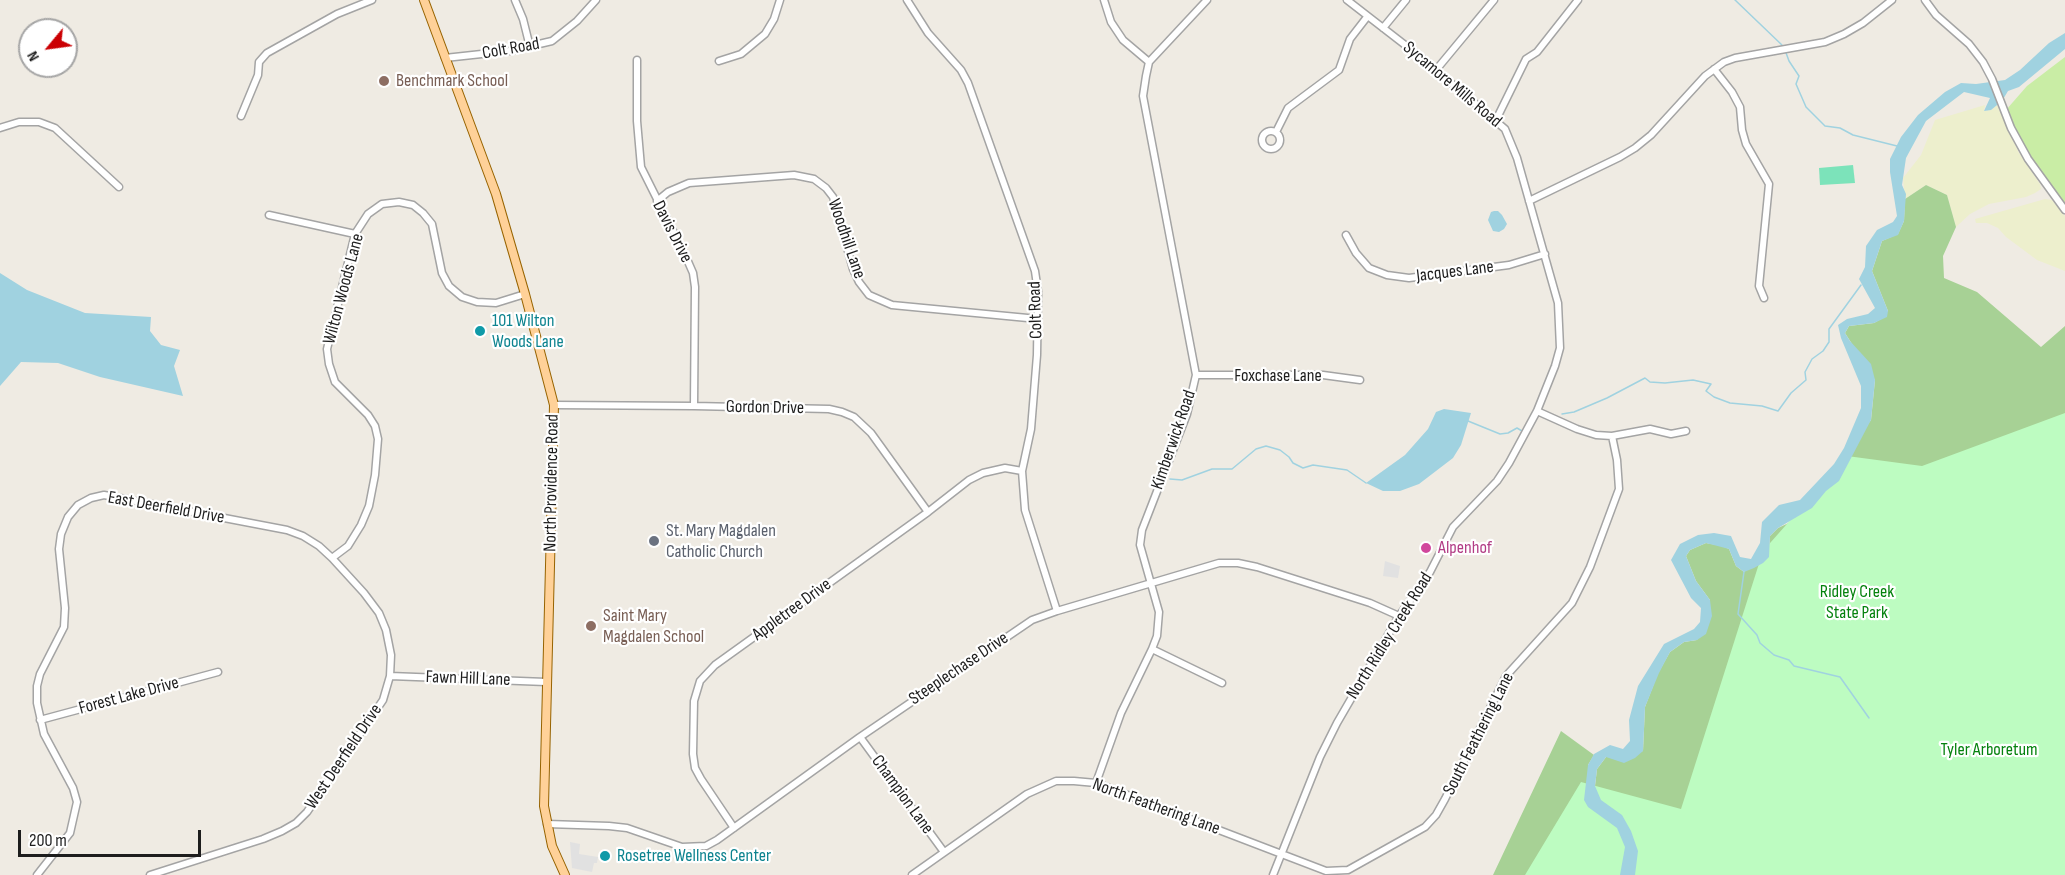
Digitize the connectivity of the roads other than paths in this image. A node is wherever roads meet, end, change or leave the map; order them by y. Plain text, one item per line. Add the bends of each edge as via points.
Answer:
1 (372, 0) edge
2 (424, 0) edge
3 (515, 0) edge
4 (596, 0) edge
5 (780, 0) edge
6 (907, 0) edge
7 (1104, 0) edge
8 (1207, 0) edge
9 (1347, 0) edge
10 (1406, 0) edge
11 (1494, 0) edge
12 (1578, 0) edge
13 (1892, 0) edge
14 (1925, 0) edge
15 (1367, 17) junction
16 (1383, 28) junction
17 (530, 47) junction
18 (445, 58) junction
19 (637, 60) dead end
20 (719, 61) dead end
21 (1149, 62) junction
22 (1714, 69) junction
23 (1436, 70) junction
24 (241, 116) dead end
25 (1496, 120) junction
26 (0, 128) edge
27 (1276, 132) dead end
28 (119, 187) dead end
29 (657, 201) junction
30 (1529, 201) junction
31 (2065, 210) edge
32 (268, 215) dead end
33 (355, 234) junction
34 (1346, 235) dead end
35 (1545, 254) junction
36 (525, 294) junction
37 (1764, 298) dead end
38 (1038, 319) junction
39 (1196, 375) junction
40 (1360, 380) dead end
41 (554, 405) junction
42 (694, 406) junction
43 (1537, 411) junction
44 (1686, 431) dead end
45 (1612, 436) junction
46 (1022, 471) junction
47 (928, 512) junction
48 (332, 558) junction
49 (1151, 584) junction
50 (1057, 611) junction
51 (1398, 616) junction
52 (1152, 649) junction
53 (218, 672) dead end
54 (390, 676) junction
55 (546, 682) junction
56 (1222, 683) dead end
57 (40, 720) junction
58 (860, 737) junction
59 (1096, 783) junction
60 (547, 824) junction
61 (734, 828) junction
62 (944, 852) junction
63 (1281, 854) junction
64 (37, 875) edge
65 (150, 875) edge
66 (565, 875) edge
67 (912, 875) edge
68 (1273, 875) edge

1 - 24 street via 337,14 267,53 259,62 258,75
2 - 18 main road, North Providence Road
3 - 17 street
4 - 17 street, Colt Road via 552,41
5 - 20 street via 765,34 741,54
6 - 38 street, Colt Road via 968,83 1035,272
7 - 21 street via 1111,22 1123,40
8 - 21 street
9 - 15 street, Sycamore Mills Road
10 - 16 street
11 - 23 street
12 - 25 street via 1537,52 1526,59
13 - 22 street via 1863,23 1825,42 1735,58
14 - 31 street via 1983,62 2028,159
15 - 16 street, Sycamore Mills Road
15 - 27 street via 1350,39 1339,70 1287,108
16 - 23 street, Sycamore Mills Road
17 - 18 street, Colt Road
18 - 36 main road, North Providence Road via 496,194
19 - 29 street, Davis Drive via 638,152
21 - 39 street, Kimberwick Road via 1143,96
22 - 30 street via 1635,148
22 - 37 street via 1740,107 1746,144 1769,184 1759,286
23 - 25 street, Sycamore Mills Road
25 - 30 street, Sycamore Mills Road via 1510,139
26 - 28 street via 19,122 39,122 55,128
29 - 38 street, Woodhill Lane via 689,183 794,175 814,179 833,197 859,282 880,302
29 - 42 street, Davis Drive via 694,280
30 - 35 street, North Ridley Creek Road
32 - 33 street
33 - 36 street, Wilton Woods Lane via 368,214 382,204 413,205 432,224 442,273 462,297 496,303
33 - 48 street, Wilton Woods Lane via 327,349 335,382 368,415 378,440 369,506 348,546
34 - 35 street, Jacques Lane via 1370,268 1409,278 1509,265
35 - 43 street, North Ridley Creek Road via 1558,303 1560,348
36 - 41 main road, North Providence Road
38 - 46 street, Colt Road via 1031,429
39 - 40 street, Foxchase Lane via 1323,375
39 - 49 street, Kimberwick Road via 1187,414 1142,530 1140,545
41 - 42 street, Gordon Drive
41 - 55 main road, North Providence Road
42 - 47 street, Gordon Drive via 829,409 854,417 871,433
43 - 45 street via 1577,429
43 - 51 street, North Ridley Creek Road via 1497,481 1453,527 1430,572
44 - 45 street via 1671,434 1650,429
45 - 63 street, South Feathering Lane via 1619,489 1590,567 1572,603 1506,676 1436,815 1425,827 1348,870 1326,871
46 - 47 street, Appletree Drive via 1005,468 983,473
46 - 50 street, Colt Road via 1025,510
47 - 61 street, Appletree Drive via 715,665 700,681 694,701 695,768
48 - 54 street, East Deerfield Drive via 379,613 391,655
48 - 57 street, East Deerfield Drive via 303,536 287,530 104,495 78,504 61,534 64,627 40,674
49 - 50 street, Steeplechase Drive
49 - 51 street, Steeplechase Drive via 1219,563 1238,563 1370,603
49 - 52 street, Kimberwick Road via 1159,624
50 - 58 street, Steeplechase Drive via 1032,620
51 - 63 street, North Ridley Creek Road via 1336,723
52 - 56 street
52 - 59 street, Kimberwick Road via 1121,713
53 - 57 street, Forest Lake Drive
54 - 55 street, Fawn Hill Lane
54 - 65 street, West Deerfield Drive via 383,700 296,823 263,839
55 - 60 main road, North Providence Road
57 - 64 street, East Deerfield Drive via 77,802 70,833
58 - 61 street, Steeplechase Drive
58 - 62 street, Champion Lane
59 - 62 street, North Feathering Lane via 1074,780 1039,787
59 - 63 street, North Feathering Lane
60 - 61 street, Steeplechase Drive via 627,828 682,847 706,846
60 - 66 main road, North Providence Road
62 - 67 street, North Feathering Lane
63 - 68 street, North Ridley Creek Road

